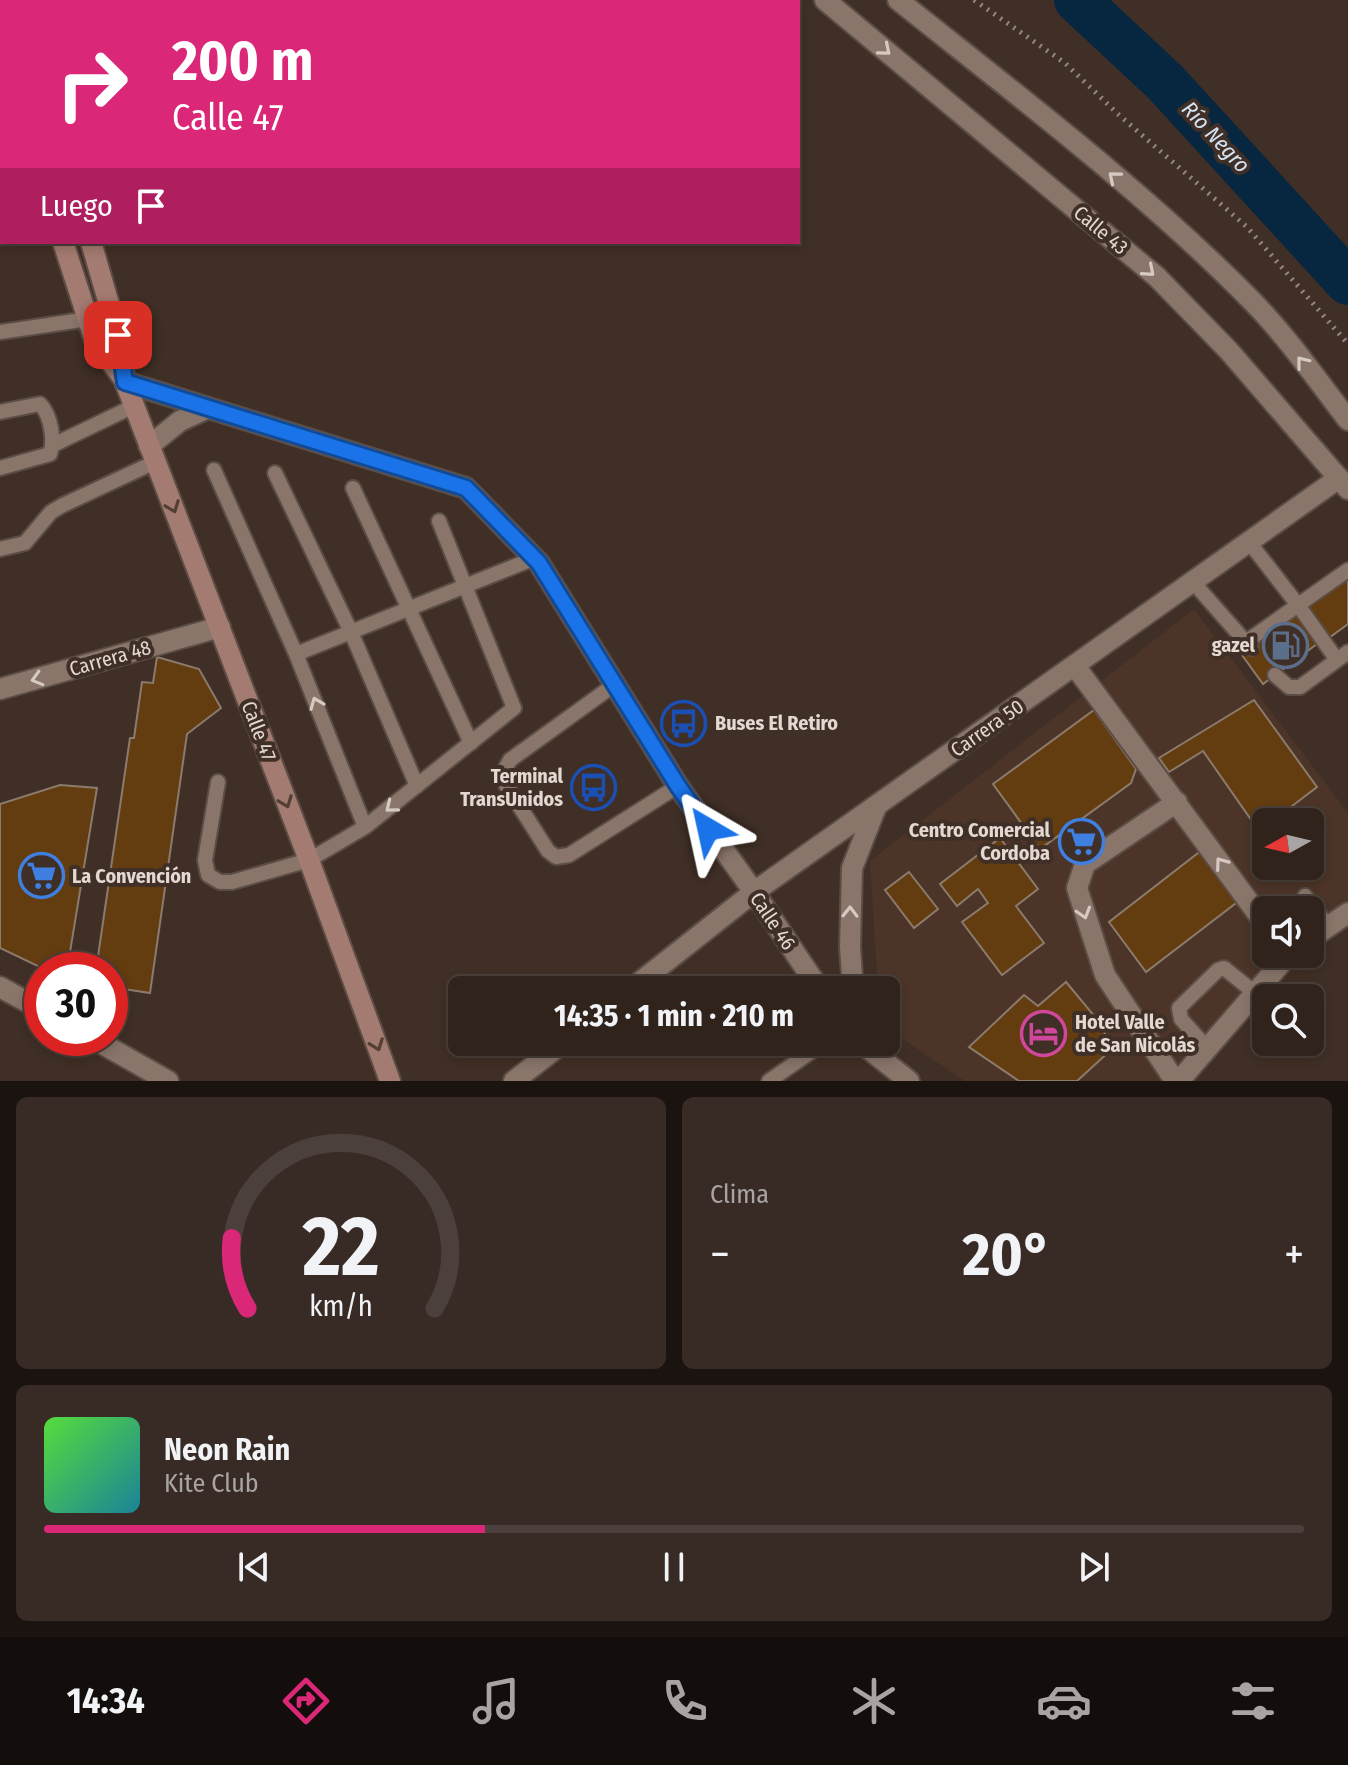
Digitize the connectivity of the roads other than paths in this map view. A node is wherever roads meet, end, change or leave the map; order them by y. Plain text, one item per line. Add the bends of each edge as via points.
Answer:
1 (825, 0) edge
2 (898, 0) edge
3 (64, 244) edge
4 (92, 244) edge
5 (88, 319) junction
6 (0, 332) edge
7 (125, 382) junction
8 (134, 406) junction
9 (208, 408) junction
10 (0, 412) edge
11 (1348, 420) edge
12 (53, 445) junction
13 (152, 454) junction
14 (0, 468) edge
15 (214, 470) dead end
16 (275, 473) dead end
17 (1345, 479) edge
18 (353, 488) dead end
19 (439, 521) dead end
20 (1249, 542) junction
21 (0, 549) edge
22 (535, 558) junction
23 (1348, 570) edge
24 (1193, 582) junction
25 (466, 586) junction
26 (1298, 605) junction
27 (408, 609) junction
28 (220, 627) junction
29 (351, 632) junction
30 (296, 654) junction
31 (1343, 656) edge
32 (1075, 666) junction
33 (1275, 675) dead end
34 (614, 685) junction
35 (0, 689) edge
36 (471, 743) junction
37 (218, 782) dead end
38 (417, 786) junction
39 (678, 786) junction
40 (1177, 802) junction
41 (876, 807) junction
42 (365, 827) junction
43 (309, 860) junction
44 (754, 892) junction
45 (1252, 906) edge
46 (1348, 913) edge
47 (1324, 921) edge
48 (1328, 926) junction
49 (1324, 929) edge
50 (1276, 968) edge
51 (648, 976) edge
52 (811, 976) edge
53 (852, 976) edge
54 (1263, 984) edge
55 (0, 987) edge
56 (1252, 991) edge
57 (1252, 997) edge
58 (24, 1000) edge
59 (1208, 1049) junction
60 (124, 1056) edge
61 (546, 1056) edge
62 (805, 1056) edge
63 (879, 1056) edge
64 (168, 1081) edge
65 (390, 1081) edge
66 (514, 1081) edge
67 (769, 1081) edge
68 (909, 1081) edge
69 (1177, 1081) edge

1 -> 17 street, Calle 43 via 1157,277
11 -> 2 street via 1255,304 1175,229
3 - 5 main road, Calle 47
4 - 7 main road, Calle 47 via 118,335
5 - 6 lane
5 - 7 main road, Calle 47 via 95,341
7 - 8 main road, Calle 47
7 - 9 street, Calle 46
8 - 12 lane
8 - 13 main road, Calle 47
9 - 13 street via 180,421
9 - 22 street, Calle 46 via 466,488
10 - 12 lane via 40,404
12 - 14 lane via 41,458
13 - 21 lane via 51,512 25,543
13 -> 28 main road, Calle 47
15 - 30 lane
16 - 29 lane
17 - 20 street, Carrera 50
18 - 27 lane
19 - 25 lane
20 - 24 street, Carrera 50
20 - 26 lane
22 - 25 lane
22 - 34 street, Calle 46
23 - 26 lane
24 - 26 lane via 1249,645
24 - 32 street, Carrera 50
25 - 27 lane
25 - 36 lane via 514,708
26 - 31 lane
27 - 29 lane
27 - 36 lane
28 -> 35 street, Carrera 48
28 -> 43 main road, Calle 47
29 - 30 lane
29 - 38 lane
42 -> 30 lane
31 - 33 lane via 1300,687 1289,687
32 - 40 street
32 - 41 street, Carrera 50
34 - 39 street, Calle 46
34 - 39 lane via 510,760 504,771 506,785 556,857 569,855
36 - 38 lane
37 - 43 lane via 205,860 208,875 232,882
38 -> 42 lane
39 - 44 street, Calle 46
45 -> 40 street
40 -> 69 street via 1085,864 1077,888 1105,975
41 - 44 street, Carrera 50
53 -> 41 street via 852,868
42 - 43 lane
43 -> 65 main road, Calle 47
44 - 51 street, Carrera 50
44 - 52 street, Calle 46
46 - 48 street
47 - 48 lane
48 - 49 street
50 - 54 street
55 - 58 street
56 - 59 lane via 1224,968 1179,1008 1181,1019
57 - 59 street
59 - 69 street
60 - 64 street
61 - 66 street
62 - 67 lane
63 - 68 street

